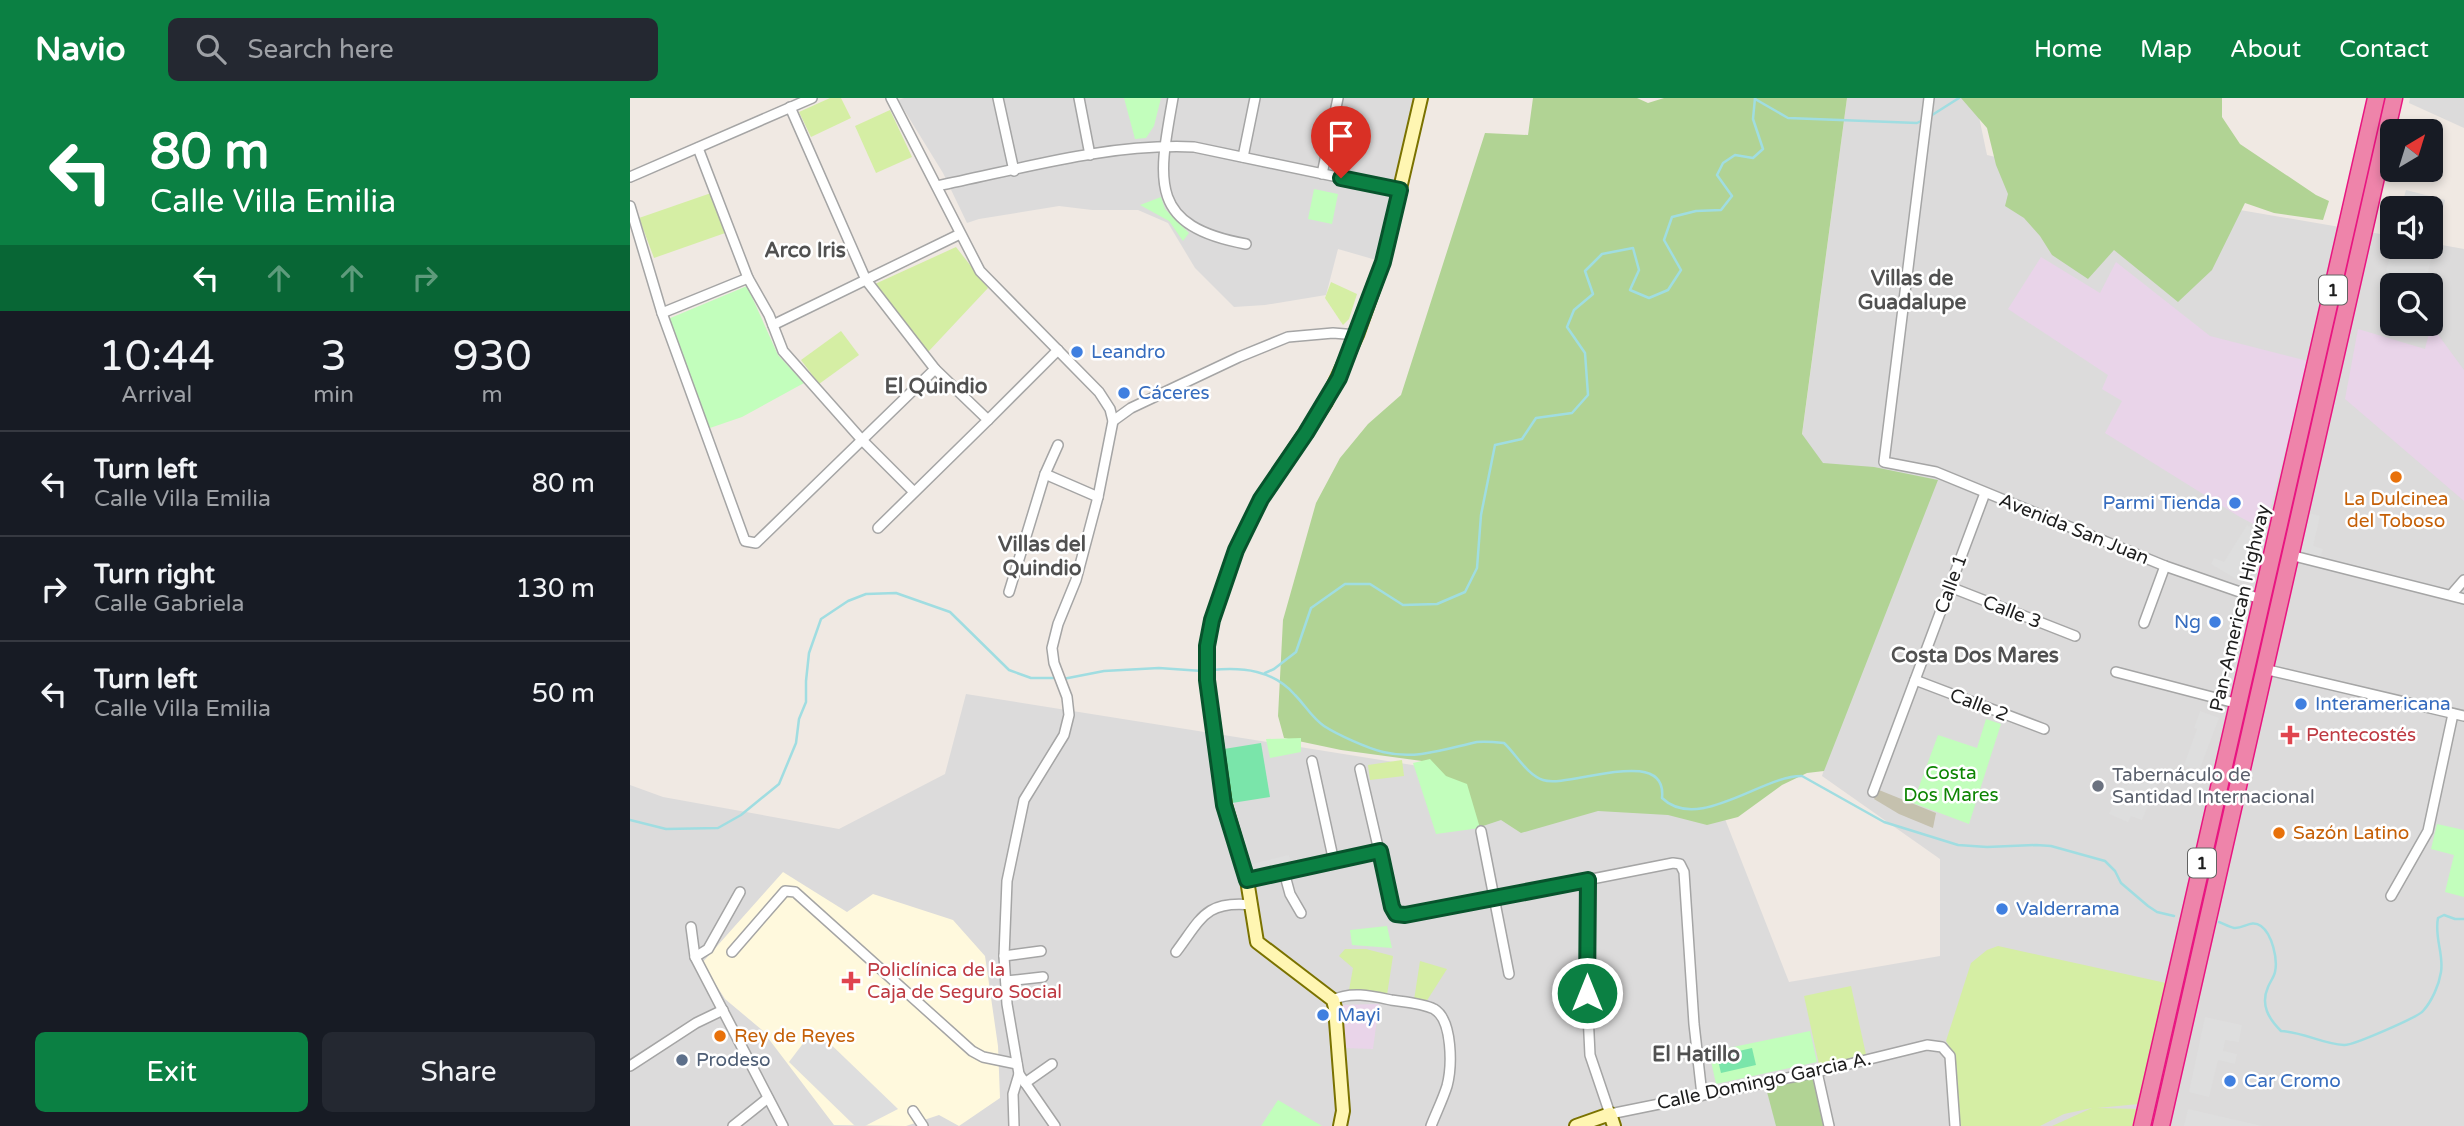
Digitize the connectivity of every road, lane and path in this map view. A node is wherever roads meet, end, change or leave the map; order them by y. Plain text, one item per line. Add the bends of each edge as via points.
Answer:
1 (811, 98) edge
2 (891, 98) edge
3 (998, 98) edge
4 (1079, 98) edge
5 (1173, 98) edge
6 (1255, 98) edge
7 (1338, 98) edge
8 (1421, 98) edge
9 (1929, 98) edge
10 (2376, 98) edge
11 (2394, 98) edge
12 (790, 107) junction
13 (1164, 147) junction
14 (698, 148) junction
15 (1090, 155) junction
16 (1243, 157) junction
17 (1014, 171) junction
18 (1322, 174) junction
19 (630, 177) edge
20 (937, 186) junction
21 (1400, 190) junction
22 (630, 206) edge
23 (960, 234) junction
24 (1246, 244) dead end
25 (748, 278) junction
26 (866, 280) junction
27 (662, 313) junction
28 (773, 326) junction
29 (1357, 335) junction
30 (1058, 350) junction
31 (935, 369) junction
32 (988, 420) junction
33 (1112, 421) junction
34 (862, 440) junction
35 (1058, 445) dead end
36 (1045, 474) junction
37 (913, 491) junction
38 (1985, 493) junction
39 (1098, 497) junction
40 (878, 528) dead end
41 (2290, 555) junction
42 (2165, 566) junction
43 (2464, 580) edge
44 (1950, 587) junction
45 (1009, 592) dead end
46 (2451, 596) junction
47 (2464, 599) edge
48 (2261, 607) junction
49 (2144, 623) dead end
50 (2075, 636) dead end
51 (2264, 669) junction
52 (2116, 671) dead end
53 (1915, 680) junction
54 (2239, 704) junction
55 (2453, 714) junction
56 (2464, 716) edge
57 (2044, 729) dead end
58 (2228, 754) junction
59 (1312, 761) dead end
60 (1360, 769) dead end
61 (1873, 792) dead end
62 (1481, 831) dead end
63 (1380, 851) junction
64 (1334, 862) junction
65 (1284, 872) junction
66 (1247, 880) junction
67 (1588, 880) junction
68 (740, 892) dead end
69 (2391, 896) dead end
70 (1495, 897) junction
71 (1252, 905) junction
72 (1301, 913) dead end
73 (691, 928) dead end
74 (1041, 951) dead end
75 (732, 952) dead end
76 (1176, 952) dead end
77 (1004, 956) junction
78 (695, 957) junction
79 (1509, 974) dead end
80 (1043, 977) dead end
81 (1006, 981) junction
82 (1332, 1000) junction
83 (723, 1010) junction
84 (1052, 1064) dead end
85 (630, 1066) edge
86 (1018, 1069) junction
87 (1817, 1072) junction
88 (1025, 1083) junction
89 (1702, 1095) junction
90 (768, 1098) junction
91 (913, 1111) dead end
92 (1612, 1120) edge
93 (733, 1126) edge
94 (783, 1126) edge
95 (923, 1126) edge
96 (1014, 1126) edge
97 (1055, 1126) edge
98 (1340, 1126) edge
99 (1431, 1126) edge
100 (1576, 1126) edge
101 (1829, 1126) edge
102 (1955, 1126) edge
103 (2142, 1126) edge
104 (2161, 1126) edge

1 - 12 street
2 - 20 street
3 - 17 street
4 - 15 street
5 - 13 street
6 - 16 street
7 - 18 street
8 - 21 street
9 - 38 street, Avenida San Juan via 1884,461 1936,472
10 - 48 highway, Pan-American Highway / 1
11 - 41 highway, Pan-American Highway / 1
12 - 14 street
12 - 26 street
13 - 15 street
13 - 16 street via 1194,147
13 - 24 street via 1169,205 1179,217 1217,239
14 - 19 street
14 - 25 street
15 - 17 street
16 - 18 street
17 - 20 street
18 - 21 street
20 - 23 street
21 - 29 street via 1383,262
22 - 27 street
23 - 26 street
23 - 30 street via 980,271
25 - 27 street
25 - 28 street
26 - 28 street
26 - 31 street
27 - 34 street via 745,541 756,543
28 - 34 street via 782,352
29 - 33 street via 1288,337 1131,408
29 - 66 street via 1333,389 1261,499 1236,550 1212,620 1207,680 1224,805
30 - 32 street
30 - 33 street via 1099,393
31 - 32 street
31 - 34 street
32 - 37 street
33 - 39 street
34 - 37 street
35 - 36 street
36 - 39 street
36 - 45 street
37 - 40 street
38 - 42 street, Avenida San Juan
38 - 44 street, Calle 1
39 - 77 street via 1052,648 1069,715 1064,735 1024,800 1007,881
41 - 46 street
41 - 51 highway, Pan-American Highway / 1
42 - 48 street, Avenida San Juan
42 - 49 street
43 - 46 street
44 - 50 street, Calle 3
44 - 53 street, Calle 1
46 - 47 street
48 - 51 highway via 2258,655
48 - 54 highway, Pan-American Highway / 1
51 - 55 street
51 - 58 highway via 2253,680 2241,728
51 - 104 highway, Pan-American Highway / 1
52 - 54 street
53 - 57 street, Calle 2
53 - 61 street, Calle 1
54 - 58 highway, Pan-American Highway / 1
55 - 56 street
55 - 69 street via 2428,831
58 - 103 highway, Pan-American Highway / 1
59 - 64 street
60 - 63 street
62 - 70 street
63 - 64 street
63 - 70 street via 1396,914
64 - 65 street
65 - 66 street
65 - 72 street
66 - 71 street
67 - 70 street
67 - 89 street via 1680,864
67 - 92 street via 1590,1055
68 - 78 street via 708,948
70 - 79 street
71 - 76 street via 1233,903 1208,911
71 - 82 street via 1257,942
73 - 78 street
74 - 77 street
75 - 86 street via 785,891 795,892 972,1051
77 - 81 street
78 - 83 street
80 - 81 street
81 - 86 street
82 - 98 street via 1343,1111
82 - 99 street via 1369,996 1422,1006 1435,1010 1445,1022 1450,1044 1447,1084
83 - 85 street
83 - 90 street
84 - 88 street
86 - 88 street
86 - 96 street
87 - 89 street, Calle Domingo Garcia A.
87 - 101 street
87 - 102 street, Calle Domingo Garcia A. via 1927,1045 1942,1047 1950,1056
88 - 97 street
89 - 92 street, Calle Domingo Garcia A.
90 - 93 street
90 - 94 street
91 - 95 street
92 - 100 street, Calle Domingo Garcia A.

